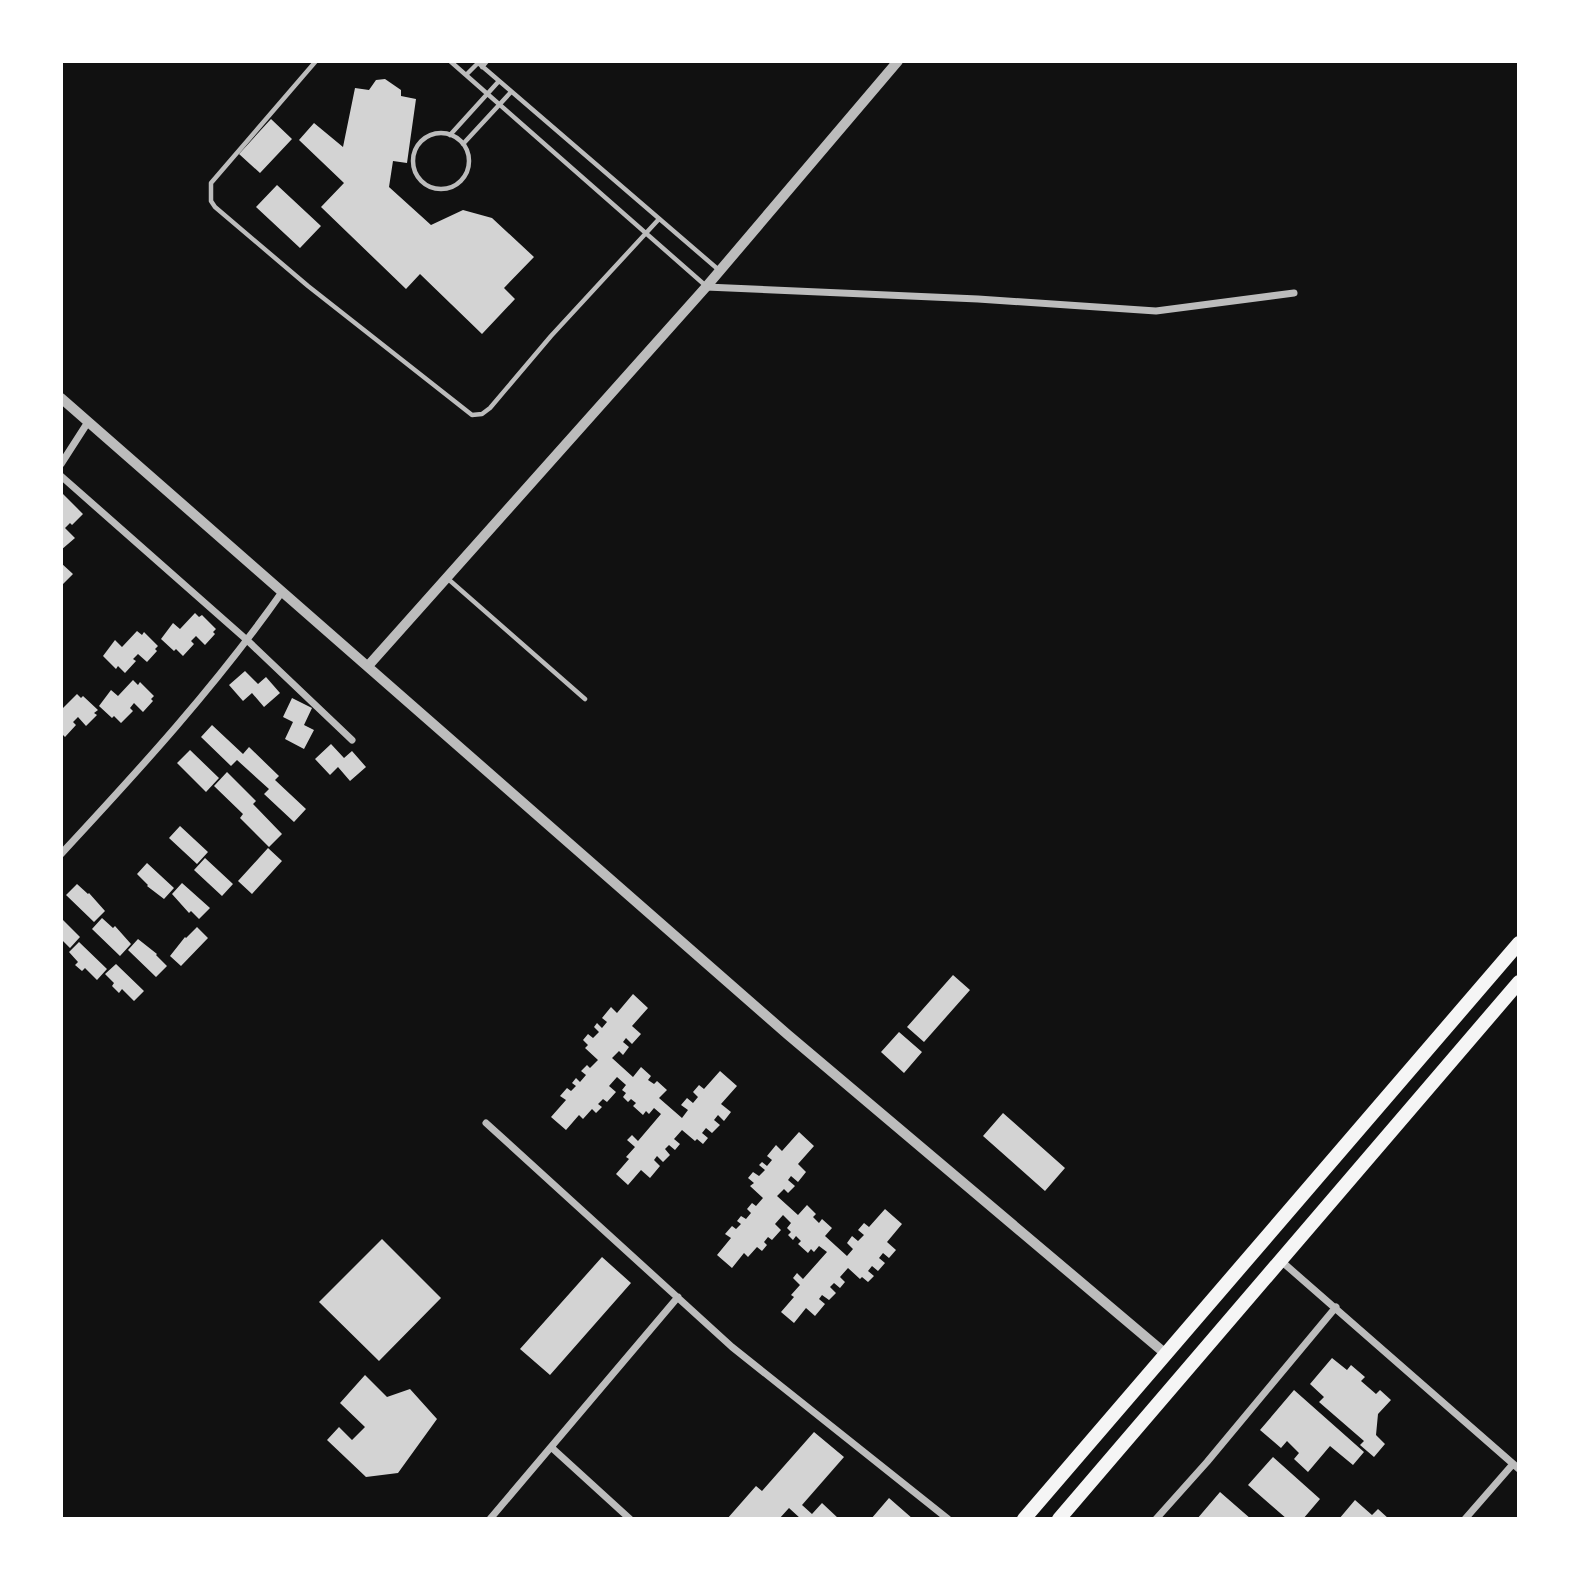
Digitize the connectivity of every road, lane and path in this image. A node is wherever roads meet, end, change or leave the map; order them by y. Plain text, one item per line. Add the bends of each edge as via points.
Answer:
1 (316, 61) edge
2 (450, 61) edge
3 (487, 61) edge
4 (898, 61) edge
5 (479, 64) edge
6 (466, 75) junction
7 (499, 81) junction
8 (512, 92) junction
9 (488, 94) junction
10 (499, 105) junction
11 (450, 135) junction
12 (463, 145) junction
13 (659, 219) junction
14 (645, 234) junction
15 (720, 271) junction
16 (706, 287) junction
17 (1294, 293) dead end
18 (61, 398) edge
19 (88, 422) junction
20 (61, 464) edge
21 (61, 477) edge
22 (447, 578) junction
23 (282, 592) junction
24 (248, 641) junction
25 (369, 666) junction
26 (585, 699) dead end
27 (352, 740) dead end
28 (61, 854) edge
29 (1519, 943) edge
30 (1519, 982) edge
31 (486, 1123) dead end
32 (1280, 1260) junction
33 (678, 1297) junction
34 (1336, 1307) junction
35 (1167, 1355) junction
36 (551, 1447) junction
37 (1516, 1467) edge
38 (490, 1519) edge
39 (630, 1519) edge
40 (948, 1519) edge
41 (1024, 1519) edge
42 (1059, 1519) edge
43 (1156, 1519) edge
44 (1465, 1519) edge

1 - 14 lane via 211,183 211,201 465,412 482,414 490,408
2 - 6 lane
3 - 5 lane
4 - 15 street
5 - 6 lane
5 - 7 lane
6 - 9 lane
7 - 8 lane
7 - 9 lane
8 - 10 lane
8 - 13 lane
9 - 10 lane
9 - 11 lane
10 - 12 lane
10 - 14 lane
11 - 12 lane
11 - 12 lane via 431,135 416,147 412,165 426,186 443,190 460,182 469,165
13 - 14 lane
13 - 15 lane
14 - 16 lane
15 - 16 street
16 - 17 street via 1156,311
16 - 22 street
18 - 19 street
19 - 20 street
19 - 23 street
21 - 24 street
22 - 25 street
22 - 26 lane
23 - 24 street
23 - 25 street
24 - 27 street
24 - 28 street via 147,762
25 - 35 street via 787,1034
29 - 35 highway
30 - 32 highway
31 - 33 street
32 - 34 street
32 - 42 highway
33 - 36 street
33 - 40 street via 732,1347
34 - 37 street
34 - 43 street
35 - 41 highway
36 - 38 street
36 - 39 street
37 - 44 street

